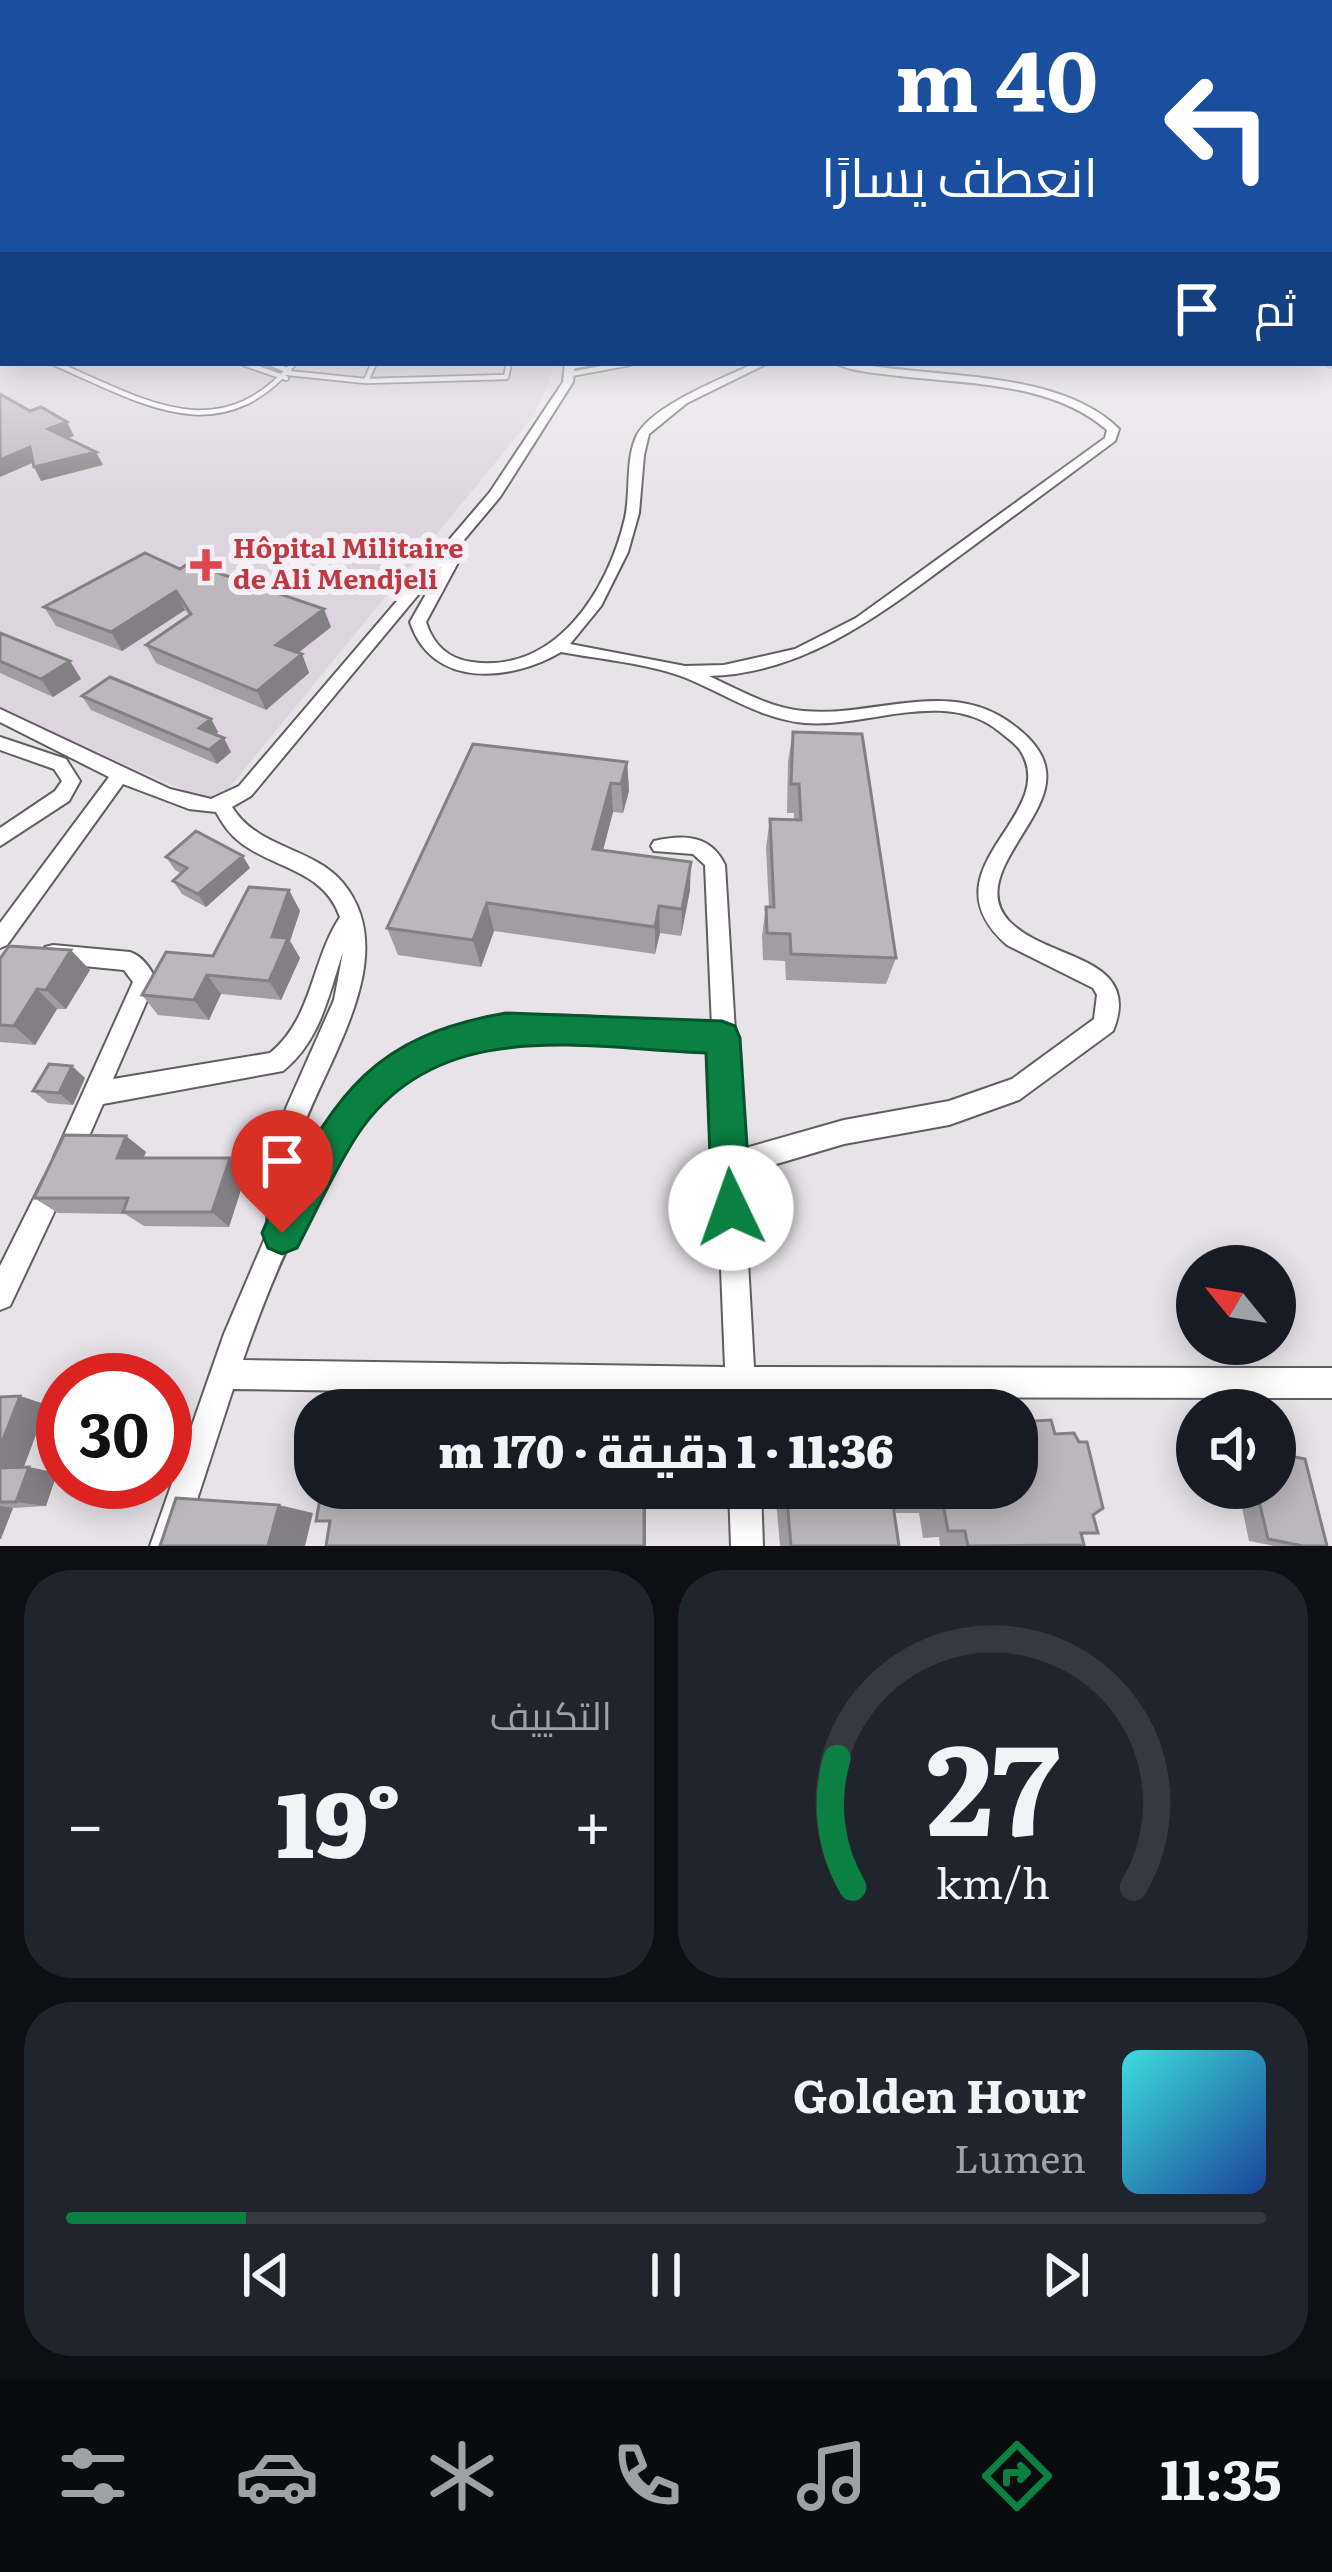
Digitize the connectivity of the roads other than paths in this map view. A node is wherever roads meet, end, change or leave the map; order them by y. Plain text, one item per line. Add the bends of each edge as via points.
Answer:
1 (64, 367) edge
2 (372, 367) edge
3 (507, 367) edge
4 (754, 367) edge
5 (867, 367) edge
6 (570, 368) edge
7 (289, 371) edge
8 (366, 381) junction
9 (473, 522) junction
10 (561, 647) junction
11 (685, 671) junction
12 (0, 715) edge
13 (0, 743) edge
14 (121, 774) junction
15 (220, 804) junction
16 (0, 838) edge
17 (661, 845) dead end
18 (351, 917) junction
19 (0, 939) edge
20 (0, 951) edge
21 (722, 1038) junction
22 (98, 1093) junction
23 (729, 1165) junction
24 (282, 1233) junction
25 (0, 1296) edge
26 (226, 1374) junction
27 (1331, 1386) edge
28 (577, 1389) edge
29 (741, 1389) edge
30 (1038, 1391) edge
31 (746, 1509) edge
32 (166, 1546) edge
33 (747, 1546) edge

1 - 7 lane via 175,413 259,401
2 - 8 lane
3 - 8 lane via 506,377
4 - 10 street via 702,390 644,433 630,524 595,607
5 - 11 street via 1069,401 1105,418 1111,440 838,634 761,664
6 - 9 street
7 - 8 lane
9 - 10 street via 418,622 423,643 470,668 534,661
9 - 15 street via 254,783
10 - 11 street
11 - 23 street via 796,716 933,707 991,715 1013,732 1029,751 1035,802 997,859 986,901 1017,941 1101,981 1109,1006 1105,1024 1019,1088 949,1113
12 - 14 street
13 - 16 street via 60,764 70,781 62,796
14 - 15 street
14 - 19 street
15 - 18 street via 262,850 298,860 340,890
17 - 21 street via 700,847 714,860
18 - 22 street via 333,941 317,1006 288,1056
18 - 24 street via 352,956 336,1030 285,1142
20 - 22 street via 120,958 142,973 145,988
21 - 23 street
21 - 24 street via 506,1029 432,1048 386,1077 346,1119
22 - 25 street
23 - 29 street
24 - 26 street
26 - 28 street
26 - 32 street
27 - 30 street
31 - 33 street

